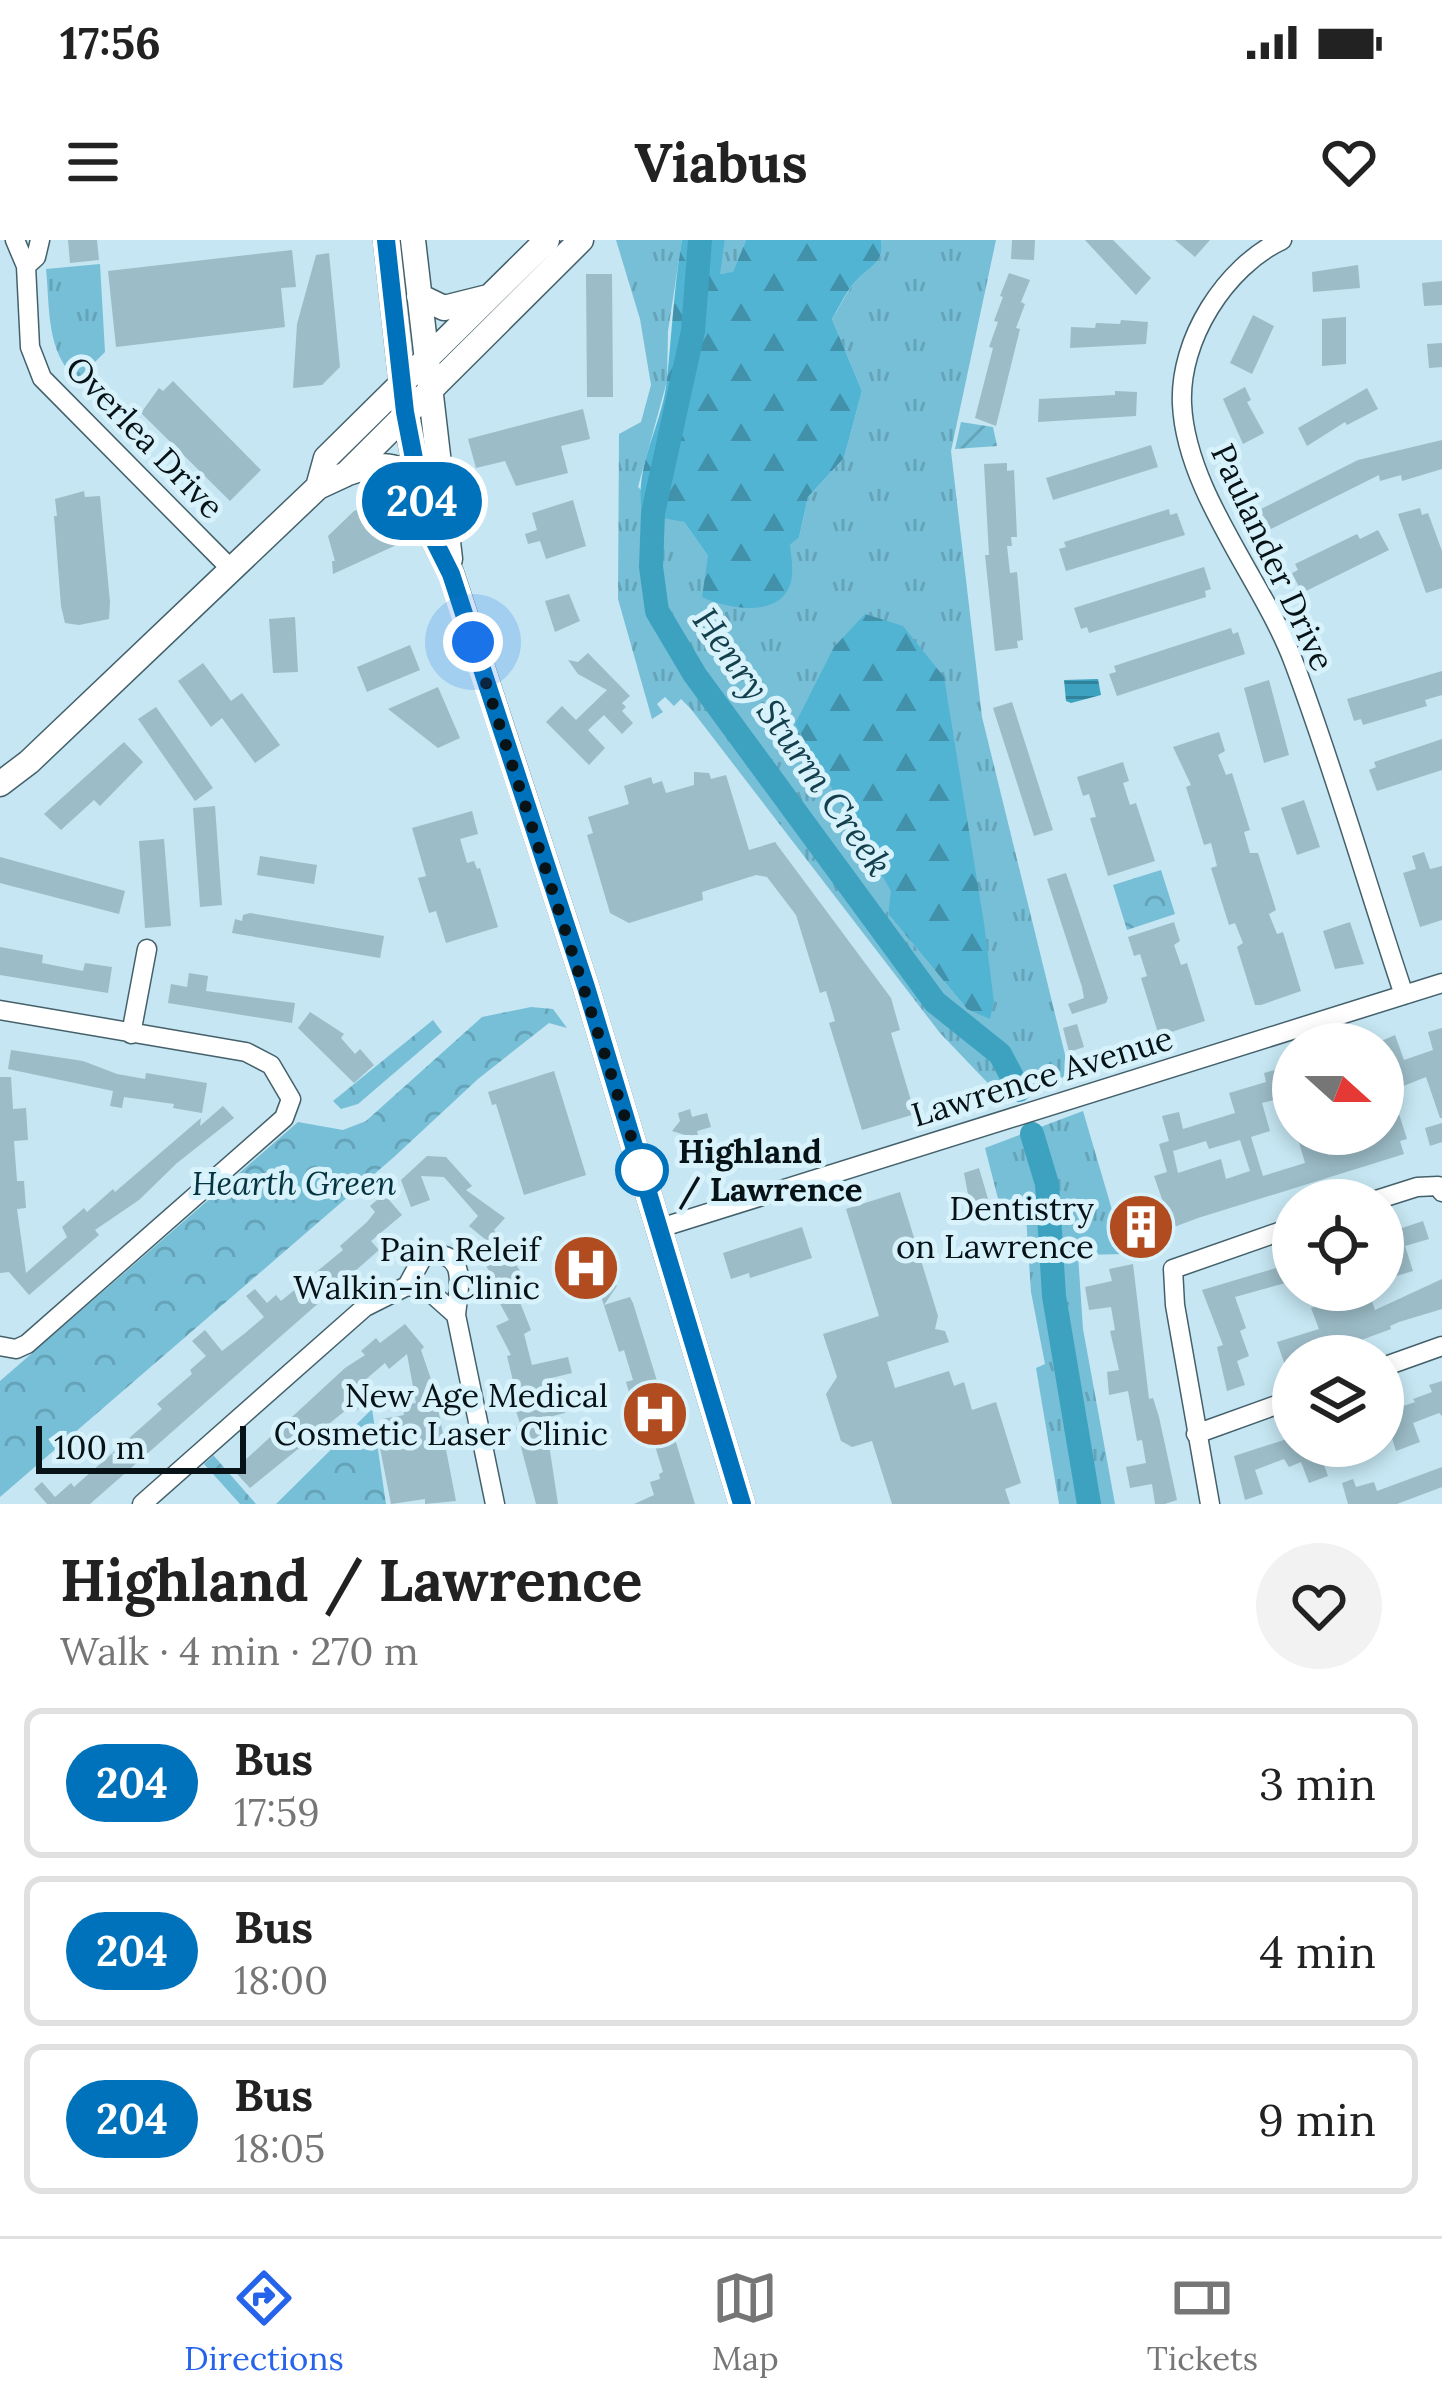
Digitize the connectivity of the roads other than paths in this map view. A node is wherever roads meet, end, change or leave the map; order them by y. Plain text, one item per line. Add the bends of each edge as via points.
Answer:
1 (15, 240) edge
2 (40, 240) edge
3 (386, 240) edge
4 (413, 240) edge
5 (547, 240) edge
6 (581, 240) edge
7 (1282, 240) edge
8 (26, 266) junction
9 (419, 296) junction
10 (490, 297) junction
11 (427, 361) junction
12 (415, 387) junction
13 (405, 412) junction
14 (346, 474) junction
15 (418, 481) junction
16 (318, 487) junction
17 (231, 568) junction
18 (451, 574) junction
19 (0, 784) edge
20 (147, 949) dead end
21 (1442, 983) edge
22 (1404, 995) junction
23 (0, 1010) edge
24 (131, 1034) junction
25 (1440, 1189) edge
26 (1404, 1191) edge
27 (660, 1228) junction
28 (1272, 1234) edge
29 (407, 1286) junction
30 (449, 1307) junction
31 (0, 1346) edge
32 (1442, 1346) edge
33 (1404, 1360) edge
34 (1272, 1407) edge
35 (1196, 1434) junction
36 (142, 1504) edge
37 (495, 1504) edge
38 (742, 1504) edge
39 (1210, 1504) edge

1 - 8 street, Overlea Drive
2 - 8 street
3 - 12 main road
4 - 9 main road
5 - 10 main road
6 - 12 main road
7 - 22 street, Paulander Drive via 1247,262 1201,325 1185,365 1185,437 1294,662
8 - 17 street, Overlea Drive via 30,347 42,378
9 - 10 main road via 444,308
9 - 11 main road
10 - 11 main road
11 - 12 main road
12 - 13 main road
12 - 16 main road via 326,458
12 - 18 main road via 447,516
13 - 14 main road
13 - 15 main road
14 - 15 main road via 388,465
14 - 16 main road
15 - 18 main road via 427,526
16 - 17 main road
17 - 19 main road
18 - 27 main road
20 - 24 street
21 - 22 street, Lawrence Avenue
22 - 27 street, Lawrence Avenue
23 - 24 street
24 - 31 street via 258,1057 280,1075 290,1107 27,1344
25 - 26 street
27 - 38 main road
28 - 35 street via 1173,1269
29 - 30 street
29 - 30 street via 424,1255 452,1260 461,1274
29 - 36 street via 365,1306
30 - 37 street
32 - 33 street
34 - 35 street
35 - 39 street

